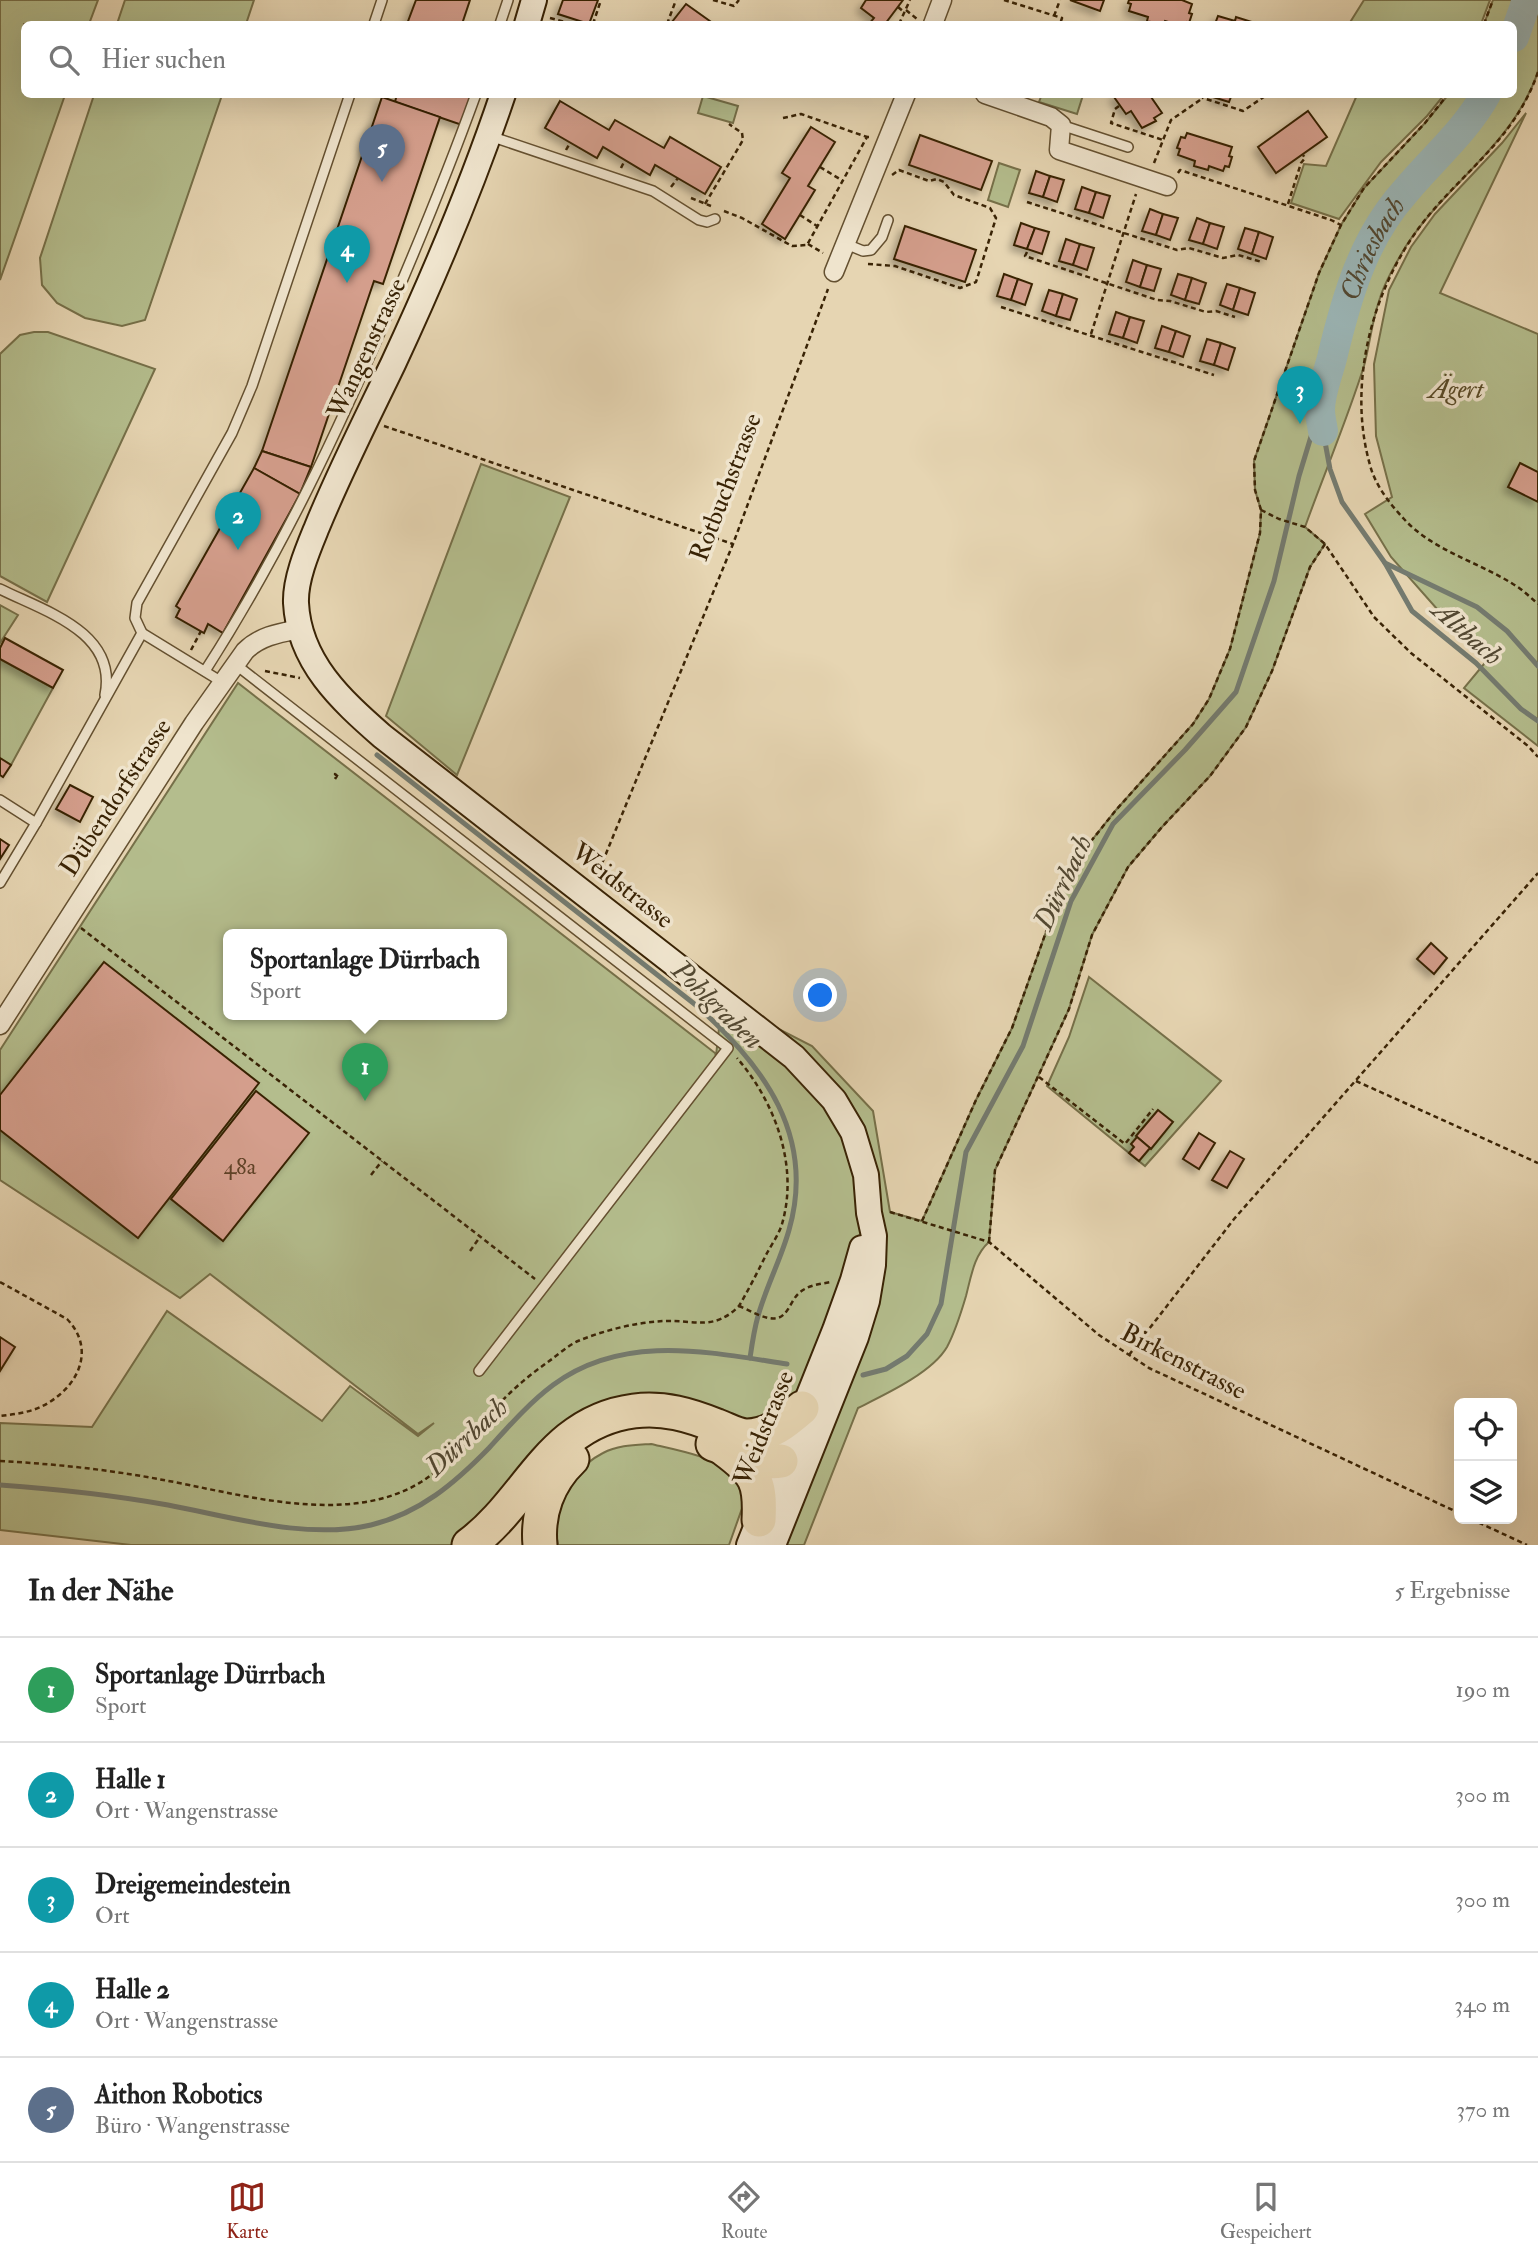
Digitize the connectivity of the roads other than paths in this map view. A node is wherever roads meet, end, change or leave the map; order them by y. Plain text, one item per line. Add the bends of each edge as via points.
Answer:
1 (382, 0) edge
2 (508, 0) edge
3 (942, 0) edge
4 (375, 21) edge
5 (501, 21) edge
6 (930, 21) edge
7 (349, 98) edge
8 (474, 98) edge
9 (502, 98) edge
10 (996, 98) edge
11 (900, 101) edge
12 (1062, 125) junction
13 (489, 136) junction
14 (1128, 147) dead end
15 (1167, 186) road end
16 (715, 219) dead end
17 (888, 220) dead end
18 (844, 250) junction
19 (834, 272) road end
20 (0, 589) edge
21 (300, 629) junction
22 (142, 634) junction
23 (235, 664) junction
24 (205, 671) junction
25 (222, 682) junction
26 (98, 713) junction
27 (0, 800) edge
28 (36, 823) junction
29 (0, 883) edge
30 (0, 1025) edge
31 (869, 1213) junction
32 (479, 1371) dead end
33 (810, 1422) junction
34 (732, 1441) junction
35 (781, 1461) junction
36 (765, 1535) edge
37 (469, 1545) edge
38 (540, 1545) edge

1 - 4 lane
2 - 5 lane
3 - 6 street
7 - 22 lane via 247,398 138,603 135,618
8 - 24 lane via 411,261 308,490
9 - 13 main road, Wangenstrasse
10 - 12 street
11 - 18 street
12 - 14 lane
12 - 15 street via 1059,150
13 - 16 lane via 653,191 699,220
13 - 21 main road, Wangenstrasse via 421,301 304,559 296,600
17 - 18 lane via 883,237 871,250
18 - 19 street
20 - 26 lane via 79,629 95,645 104,665 106,687
21 - 23 street, Dübendorfstrasse via 253,643
21 - 31 main road, Weidstrasse via 327,683 382,736 794,1057 834,1100 853,1132 866,1175
22 - 24 lane
22 - 26 lane
23 - 25 street, Dübendorfstrasse
23 - 32 lane via 728,1048
24 - 25 lane
25 - 30 street, Dübendorfstrasse
26 - 28 lane
27 - 28 lane
28 - 29 lane
31 - 33 main road, Weidstrasse
31 - 33 main road, Weidstrasse via 874,1236 867,1301 856,1337
33 - 34 highway
33 - 35 main road, Weidstrasse
33 - 36 main road, Weidstrasse
34 - 35 highway via 764,1445
34 - 36 highway via 760,1493
34 - 37 highway via 697,1418 667,1411 608,1417 558,1447 497,1520
34 - 38 highway via 632,1429 595,1441 568,1462 550,1489 541,1516
35 - 36 main road, Weidstrasse

